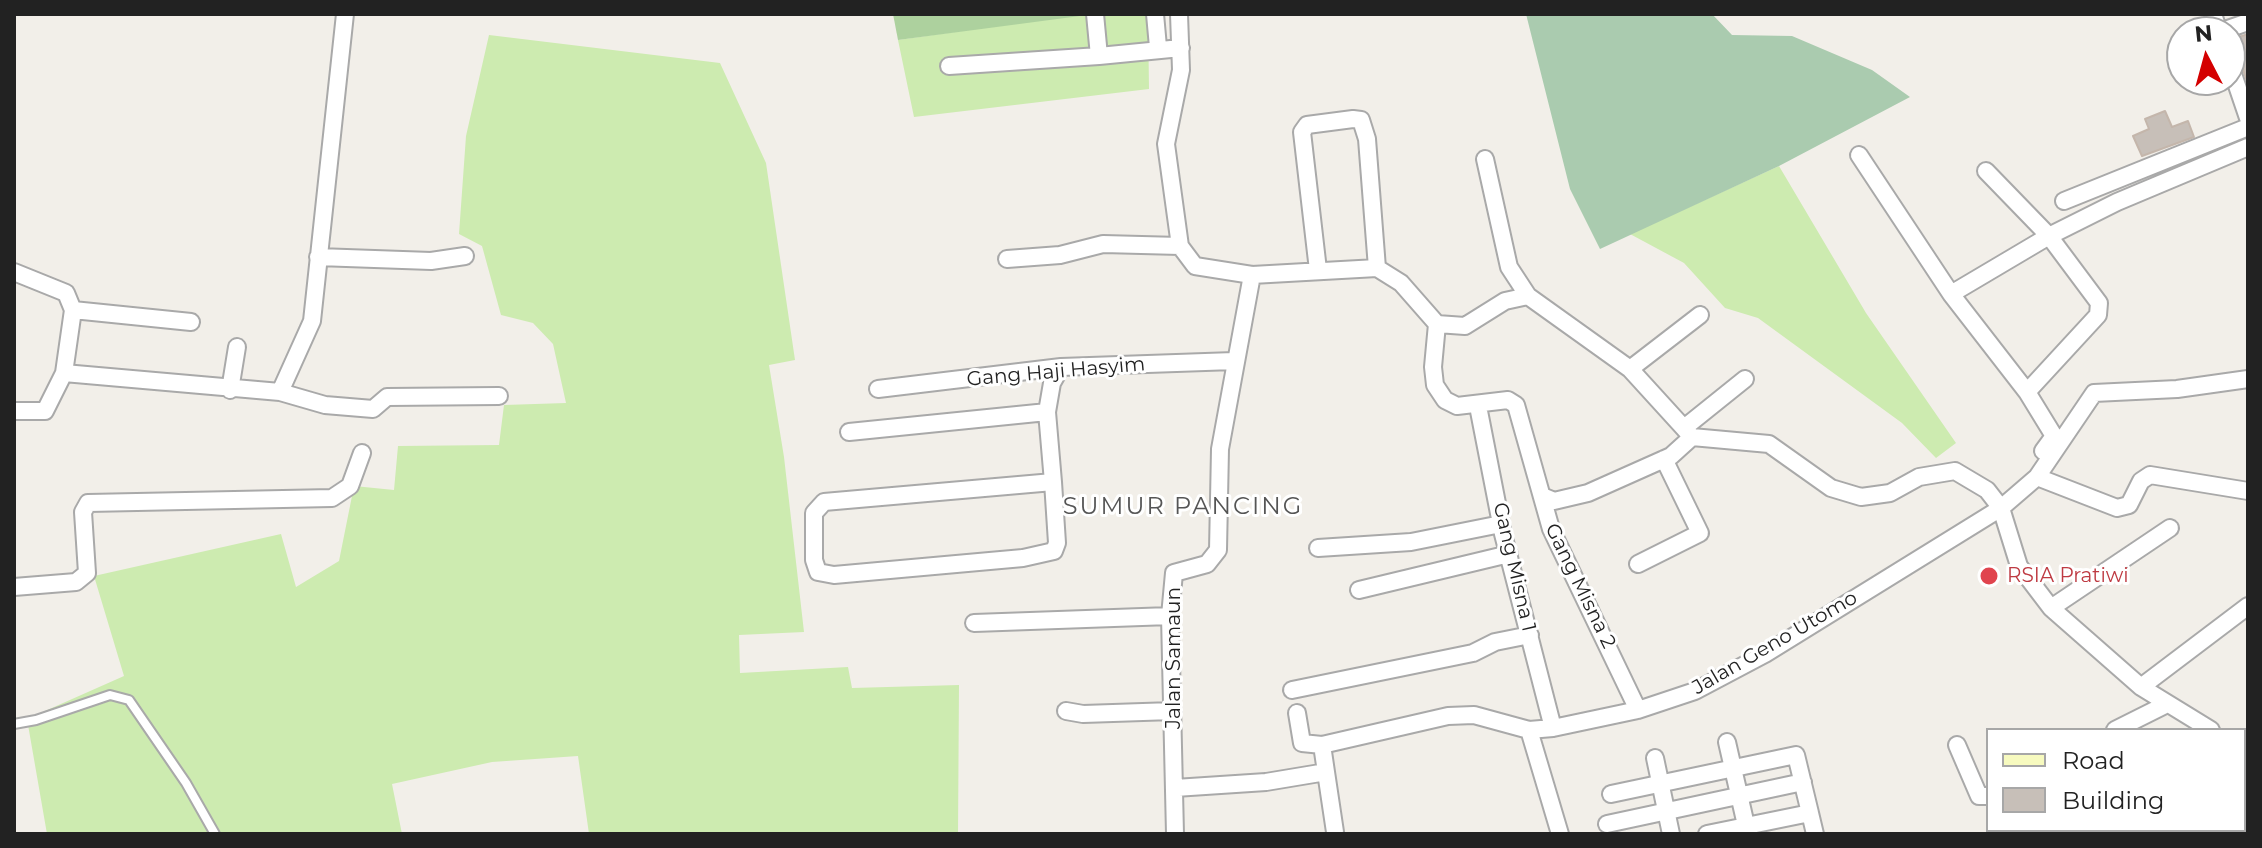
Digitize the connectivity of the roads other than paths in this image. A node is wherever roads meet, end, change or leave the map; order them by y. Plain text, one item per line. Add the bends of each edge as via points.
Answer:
1 (345, 14) edge
2 (1095, 14) edge
3 (1155, 14) edge
4 (1179, 14) edge
5 (1158, 47) junction
6 (1181, 48) junction
7 (1099, 56) junction
8 (949, 66) dead end
9 (2237, 96) edge
10 (2246, 133) edge
11 (1859, 155) dead end
12 (1485, 159) dead end
13 (1986, 171) dead end
14 (2123, 188) junction
15 (2064, 201) dead end
16 (2049, 236) junction
17 (1180, 246) junction
18 (465, 256) dead end
19 (318, 257) junction
20 (1007, 259) dead end
21 (1377, 268) junction
22 (1318, 270) junction
23 (14, 272) edge
24 (1252, 275) junction
25 (1951, 294) junction
26 (1528, 296) junction
27 (73, 310) junction
28 (1700, 315) dead end
29 (191, 322) dead end
30 (1437, 324) junction
31 (237, 347) dead end
32 (1234, 361) junction
33 (1061, 367) junction
34 (1630, 369) junction
35 (64, 373) junction
36 (1745, 379) dead end
37 (2248, 379) edge
38 (878, 389) dead end
39 (230, 390) junction
40 (280, 392) junction
41 (2027, 392) junction
42 (499, 396) dead end
43 (1478, 406) junction
44 (14, 411) edge
45 (1047, 412) junction
46 (849, 432) dead end
47 (1688, 433) junction
48 (2058, 439) junction
49 (362, 453) dead end
50 (2045, 457) junction
51 (1664, 459) junction
52 (2037, 477) junction
53 (1053, 482) junction
54 (2248, 491) edge
55 (1542, 496) junction
56 (1999, 505) junction
57 (1501, 524) junction
58 (2170, 528) dead end
59 (1318, 548) dead end
60 (1509, 554) junction
61 (1638, 564) dead end
62 (14, 587) edge
63 (1359, 590) dead end
64 (2248, 606) edge
65 (2051, 608) junction
66 (1170, 616) junction
67 (974, 623) dead end
68 (1530, 635) junction
69 (2141, 687) junction
70 (1292, 690) dead end
71 (2165, 705) junction
72 (1638, 710) junction
73 (1066, 711) dead end
74 (1173, 711) junction
75 (1297, 713) dead end
76 (14, 724) edge
77 (1553, 728) junction
78 (2119, 728) edge
79 (2207, 728) edge
80 (1529, 730) junction
81 (1727, 742) dead end
82 (1322, 745) junction
83 (1957, 745) dead end
84 (1655, 758) dead end
85 (1733, 768) junction
86 (1326, 772) junction
87 (1803, 782) junction
88 (1660, 784) junction
89 (1175, 788) junction
90 (1611, 794) dead end
91 (1739, 796) junction
92 (1986, 796) edge
93 (1666, 811) junction
94 (1810, 813) junction
95 (1607, 824) dead end
96 (1747, 830) edge
97 (1335, 832) dead end
98 (215, 834) edge
99 (1175, 834) edge
100 (1560, 834) edge
101 (1671, 834) edge
102 (1707, 834) edge
103 (1815, 834) edge

1 - 19 street
2 - 7 street
3 - 5 street
4 - 6 street
5 - 6 street
5 - 7 street
6 - 17 street via 1166,144
7 - 8 street
9 - 10 street
10 - 14 street
10 - 14 street
11 - 25 street
12 - 26 street via 1509,267
13 - 16 street
14 - 15 street
14 - 16 street
16 - 25 street
16 - 41 street via 2100,311
17 - 20 street via 1103,244 1060,255
17 - 24 street via 1195,266
18 - 19 street via 416,262
19 - 40 street via 312,321
21 - 22 street
21 - 22 street via 1370,161 1361,120 1333,120 1304,127
21 - 30 street via 1401,283
22 - 24 street
23 - 27 street via 66,293
24 - 32 street, Jalan Samaun
25 - 41 street
26 - 30 street via 1505,301 1465,326
26 - 34 street
27 - 29 street
27 - 35 street
28 - 34 street
30 - 43 street via 1435,385 1457,406
31 - 39 street
32 - 33 street, Gang Haji Hasyim
32 - 66 street, Jalan Samaun via 1220,449 1218,550 1207,564 1174,573
33 - 38 street, Gang Haji Hasyim
33 - 45 street
34 - 47 street
35 - 39 street
35 - 44 street via 45,411
36 - 47 street
37 - 48 street via 2094,393
39 - 40 street
40 - 42 street via 325,405 373,409 387,397
41 - 48 street
43 - 55 street, Gang Misna 2 via 1508,400 1516,405
43 - 57 street, Gang Misna 1
45 - 46 street
45 - 53 street
47 - 51 street via 1680,451
47 - 56 street via 1769,444 1831,488 1861,497 1955,471 1987,490
48 - 50 street
49 - 62 street via 350,486 332,498 88,503 83,512 87,573 76,582
50 - 52 street
50 - 56 street
51 - 55 street via 1588,493 1554,501
51 - 61 street via 1700,533
52 - 54 street via 2117,508 2129,505 2150,475
52 - 56 street
53 - 53 street via 1054,551 834,575 818,572 814,513 824,502
55 - 72 street, Gang Misna 2 via 1551,529
56 - 65 street via 2019,566
56 - 72 street, Jalan Geno Utomo via 1765,654 1695,691
57 - 59 street via 1411,542
57 - 60 street, Gang Misna 1
58 - 65 street
60 - 63 street
60 - 68 street, Gang Misna 1
64 - 69 street
65 - 69 street
66 - 67 street
66 - 74 street, Jalan Samaun
68 - 70 street via 1473,653
68 - 77 street, Gang Misna 1
69 - 71 street
71 - 78 street
71 - 79 street
72 - 77 street, Jalan Geno Utomo
73 - 74 street
74 - 89 street, Jalan Samaun
75 - 82 street via 1302,743
76 - 98 lane via 110,695 129,700
77 - 80 street, Jalan Geno Utomo
80 - 82 street via 1474,715 1448,716
80 - 100 street
81 - 85 street
82 - 86 street
83 - 92 street via 1979,796
84 - 88 street
85 - 87 street via 1796,755
85 - 88 street
85 - 91 street
86 - 89 street
86 - 97 street
87 - 91 street
87 - 94 street
88 - 90 street
88 - 93 street
89 - 99 street, Jalan Samaun
91 - 93 street
91 - 96 street
93 - 95 street
93 - 101 street
94 - 96 street
94 - 103 street
96 - 102 street

